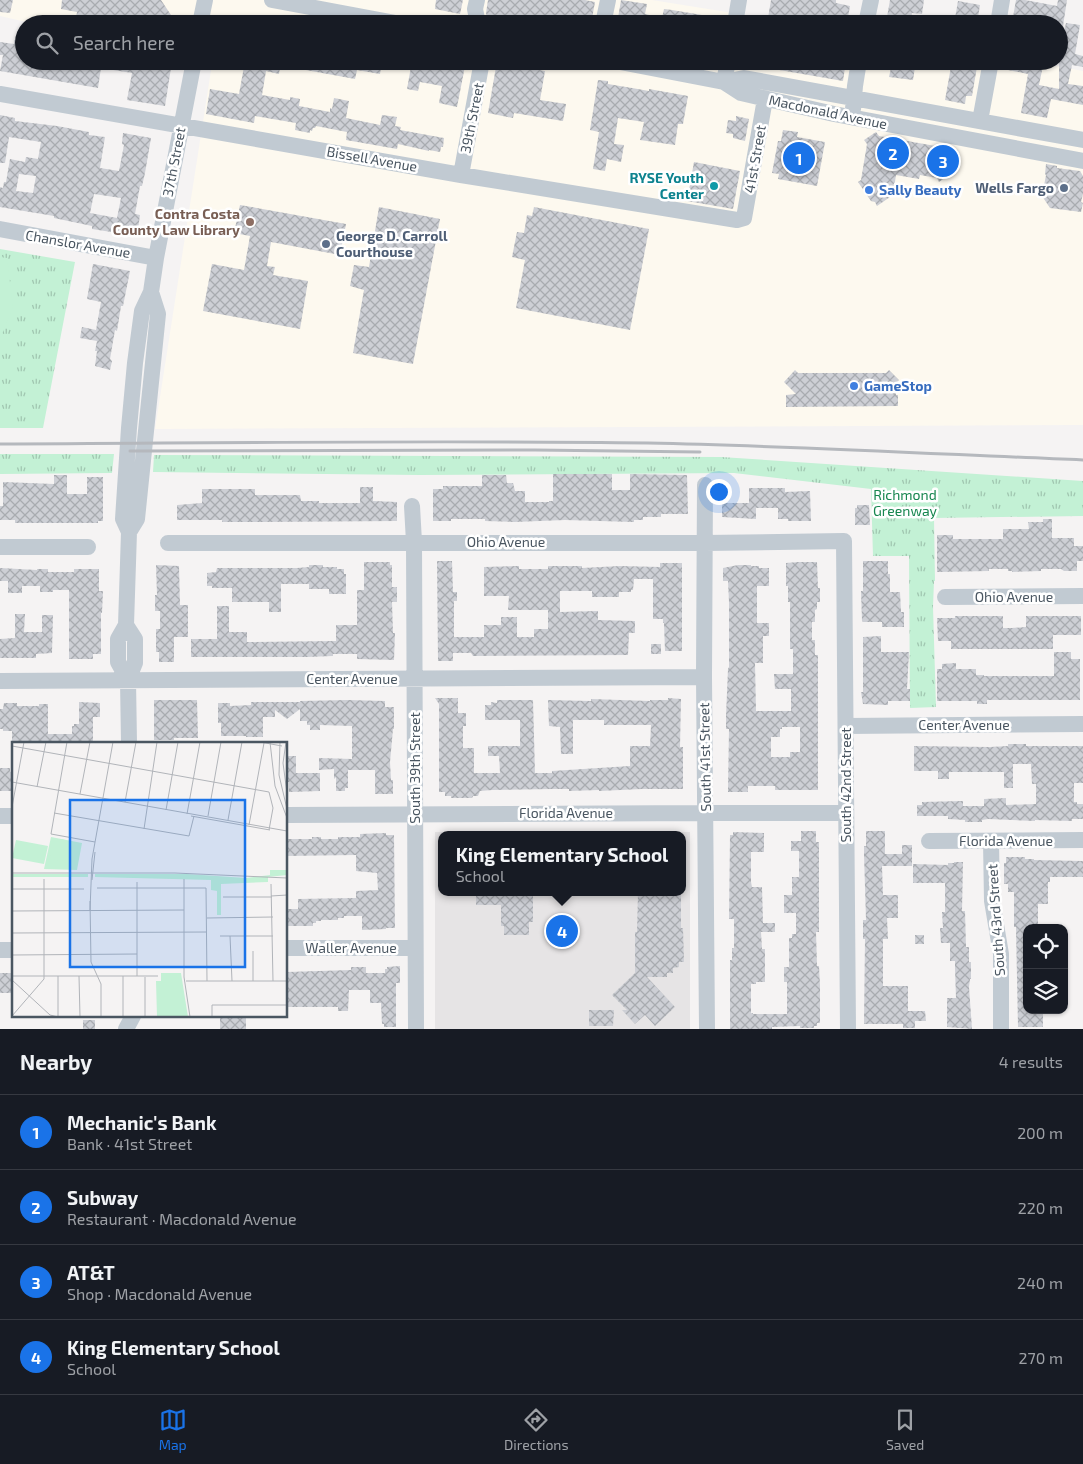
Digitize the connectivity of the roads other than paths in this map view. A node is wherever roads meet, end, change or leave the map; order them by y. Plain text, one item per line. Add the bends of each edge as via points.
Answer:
1 (205, 0) edge
2 (272, 0) edge
3 (477, 0) edge
4 (608, 0) edge
5 (739, 0) edge
6 (871, 0) edge
7 (1002, 0) edge
8 (343, 6) edge
9 (202, 15) edge
10 (372, 15) edge
11 (476, 15) edge
12 (606, 15) edge
13 (736, 15) edge
14 (868, 15) edge
15 (1000, 15) edge
16 (192, 70) edge
17 (480, 70) edge
18 (662, 70) edge
19 (726, 70) edge
20 (858, 70) edge
21 (989, 70) edge
22 (724, 82) junction
23 (0, 94) edge
24 (854, 98) junction
25 (765, 99) junction
26 (852, 118) junction
27 (980, 121) junction
28 (181, 126) junction
29 (1083, 140) edge
30 (1083, 160) edge
31 (461, 175) junction
32 (744, 218) joint
33 (0, 229) edge
34 (156, 258) junction
35 (151, 292) junction
36 (705, 485) dead end
37 (412, 506) dead end
38 (129, 532) junction
39 (844, 541) joint
40 (414, 542) junction
41 (705, 543) junction
42 (168, 544) dead end
43 (0, 547) edge
44 (88, 547) dead end
45 (1083, 596) edge
46 (946, 597) dead end
47 (704, 677) junction
48 (415, 678) junction
49 (128, 680) junction
50 (0, 681) edge
51 (1083, 724) edge
52 (846, 726) junction
53 (129, 742) edge
54 (706, 813) junction
55 (846, 813) junction
56 (416, 814) junction
57 (288, 815) edge
58 (1083, 840) edge
59 (929, 841) dead end
60 (991, 841) junction
61 (288, 948) edge
62 (415, 948) junction
63 (133, 1016) edge
64 (126, 1029) edge
65 (137, 1029) edge
66 (416, 1029) edge
67 (707, 1029) edge
68 (848, 1029) edge
69 (1001, 1029) edge

1 - 9 street
2 - 8 street
3 - 11 street
4 - 12 street
5 - 13 street
6 - 14 street
7 - 15 street
8 - 10 street
16 - 28 street, 37th Street
17 - 31 street, 39th Street
18 - 22 street, Macdonald Avenue
19 - 22 street
20 - 24 street
21 - 27 street
22 - 24 street, Macdonald Avenue via 744,78
22 - 25 street, Macdonald Avenue via 741,93
23 - 28 street, Bissell Avenue
24 - 26 street
24 - 27 street, Macdonald Avenue
25 - 26 street, Macdonald Avenue
25 - 32 street, 41st Street
26 - 30 street, Macdonald Avenue
27 - 29 street, Macdonald Avenue
28 - 31 street, Bissell Avenue
28 - 34 street, 37th Street
31 - 32 street, Bissell Avenue via 737,220
33 - 34 street, Chanslor Avenue
34 - 35 street, 37th Street
35 - 38 street, 37th Street via 142,311 128,428 123,519
35 - 38 street, 37th Street via 158,314 137,519
36 - 41 street, South 41st Street
37 - 40 street, South 39th Street
38 - 49 street via 126,625 118,638 118,662
39 - 41 street, Ohio Avenue
39 - 52 street, South 42nd Street
40 - 41 street, Ohio Avenue
40 - 42 street, Ohio Avenue
40 - 48 street, South 39th Street
41 - 47 street, South 41st Street
43 - 44 street
45 - 46 street, Ohio Avenue
47 - 48 street, Center Avenue
47 - 54 street, South 41st Street
48 - 49 street, Center Avenue
48 - 56 street, South 39th Street
49 - 50 street, Center Avenue
49 - 53 street
51 - 52 street, Center Avenue
52 - 55 street, South 42nd Street
54 - 55 street, Florida Avenue
54 - 56 street, Florida Avenue
54 - 67 street, South 41st Street
55 - 68 street, South 42nd Street
56 - 57 street, Florida Avenue
56 - 62 street, South 39th Street
58 - 60 street, Florida Avenue
59 - 60 street, Florida Avenue
60 - 69 street, South 43rd Street via 992,901 1001,954
61 - 62 street, Waller Avenue
62 - 66 street, South 39th Street
63 - 64 street
63 - 65 street

